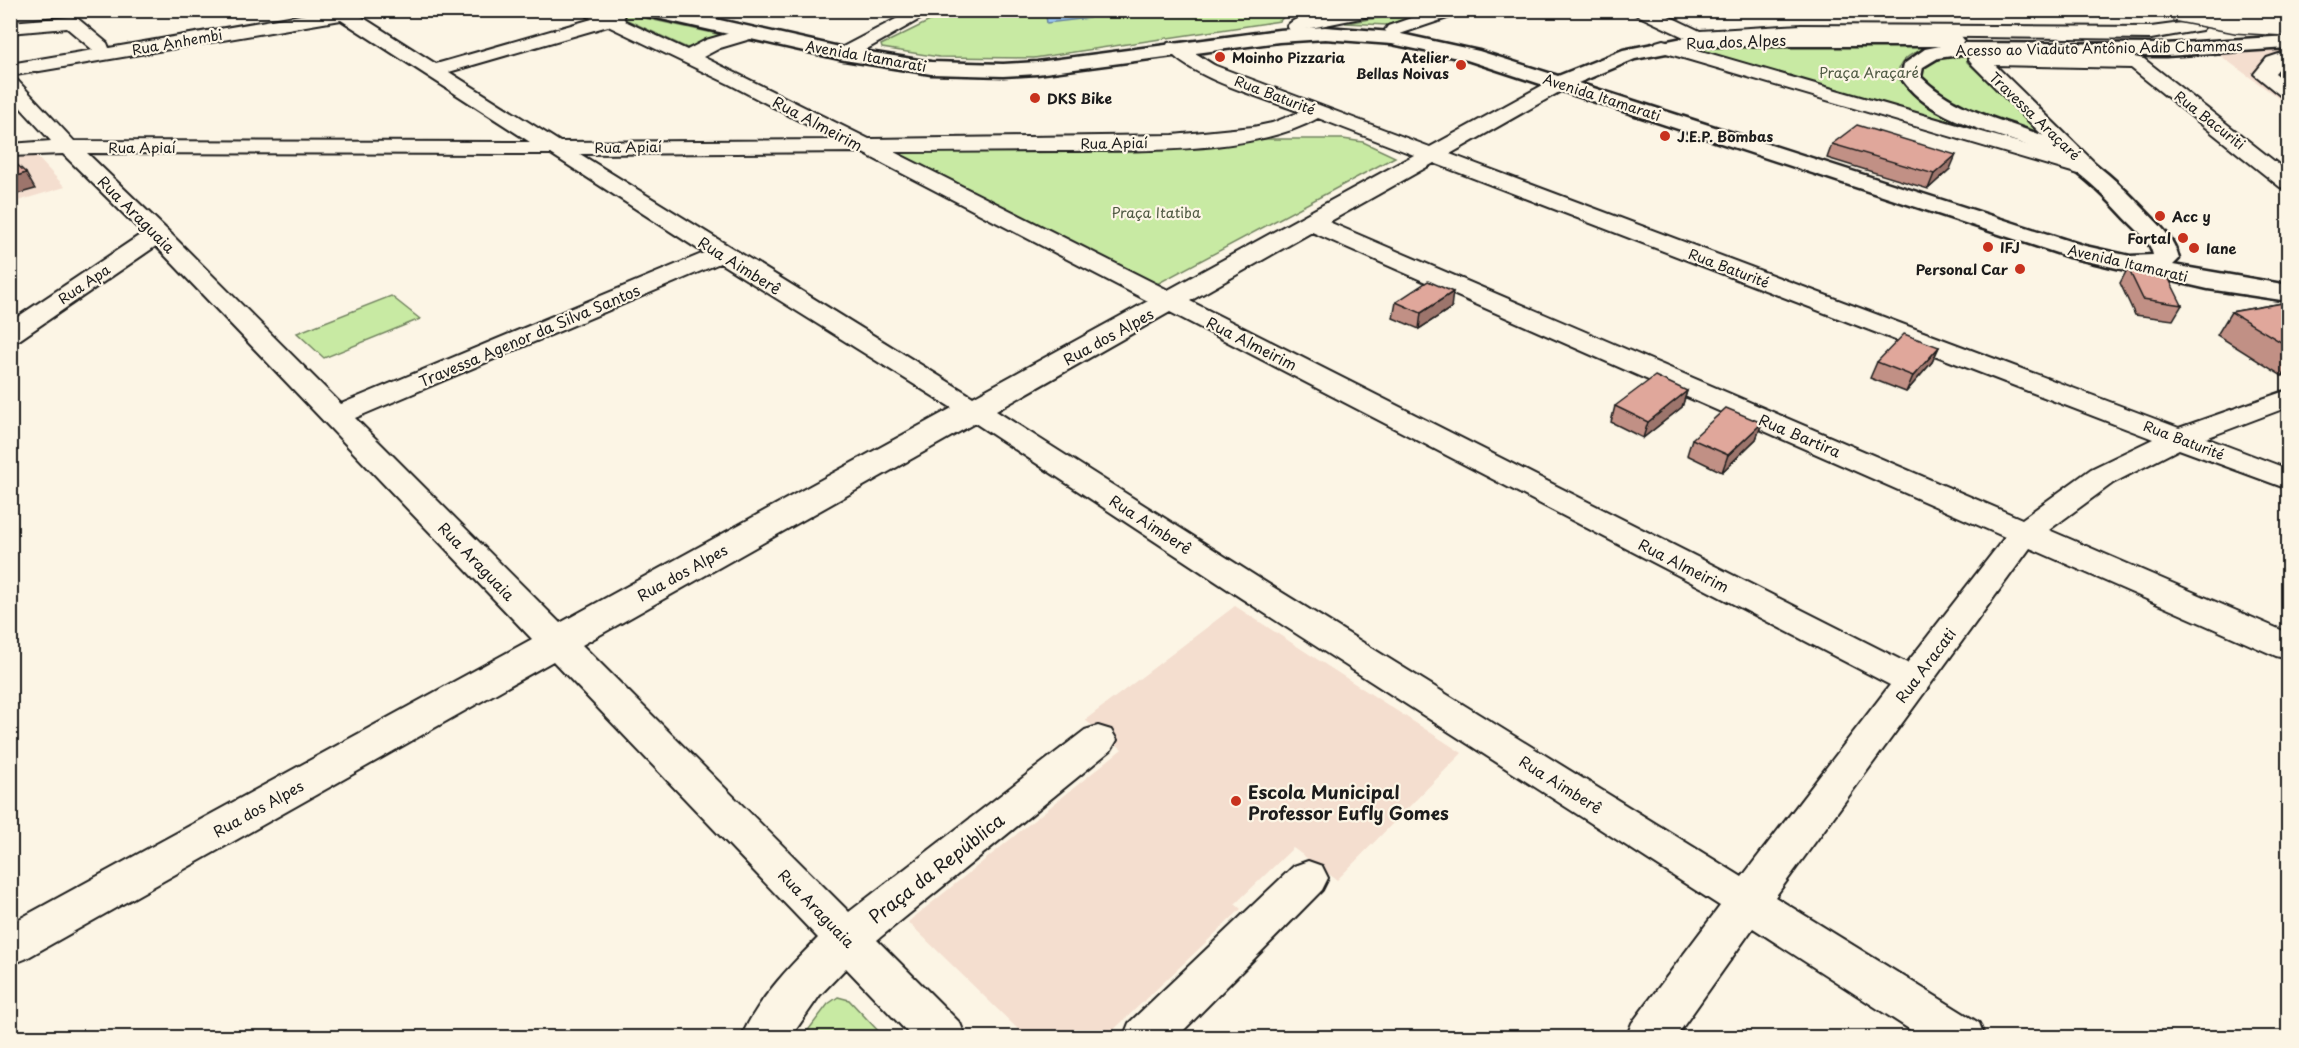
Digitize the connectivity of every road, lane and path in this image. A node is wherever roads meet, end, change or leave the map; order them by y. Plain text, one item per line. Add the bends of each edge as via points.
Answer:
1 (927, 10) edge
2 (1375, 10) edge
3 (1453, 10) edge
4 (1641, 10) edge
5 (1811, 10) edge
6 (2174, 10) edge
7 (341, 12) edge
8 (653, 12) edge
9 (599, 15) edge
10 (1296, 26) junction
11 (2196, 26) dead end
12 (10, 28) edge
13 (2289, 28) edge
14 (1394, 30) junction
15 (1857, 30) junction
16 (751, 33) junction
17 (1325, 33) junction
18 (1701, 38) junction
19 (2289, 42) edge
20 (1663, 46) junction
21 (100, 47) dead end
22 (1169, 50) junction
23 (844, 54) junction
24 (1472, 55) junction
25 (2289, 57) edge
26 (686, 58) junction
27 (2130, 61) joint
28 (10, 70) edge
29 (433, 71) junction
30 (1561, 83) junction
31 (10, 84) edge
32 (2289, 92) edge
33 (1316, 111) junction
34 (818, 123) junction
35 (1365, 129) junction
36 (1245, 133) junction
37 (663, 146) junction
38 (794, 146) junction
39 (861, 146) junction
40 (956, 146) junction
41 (68, 147) junction
42 (554, 148) junction
43 (10, 150) edge
44 (1432, 155) junction
45 (2090, 170) junction
46 (591, 171) junction
47 (921, 176) junction
48 (2289, 182) edge
49 (1971, 218) junction
50 (1311, 223) junction
51 (158, 234) junction
52 (722, 254) junction
53 (2166, 259) junction
54 (2115, 261) junction
55 (2289, 280) edge
56 (2289, 293) edge
57 (1170, 302) junction
58 (10, 334) edge
59 (2289, 398) edge
60 (975, 410) junction
61 (336, 416) junction
62 (2179, 438) junction
63 (2289, 480) edge
64 (2025, 532) junction
65 (556, 642) junction
66 (2289, 647) edge
67 (1912, 681) junction
68 (1098, 740) dead end
69 (1308, 878) dead end
70 (1748, 901) junction
71 (847, 938) junction
72 (10, 946) edge
73 (763, 1038) edge
74 (944, 1038) edge
75 (1145, 1038) edge
76 (1648, 1038) edge
77 (1963, 1038) edge

1 - 23 street
2 - 10 street
3 - 14 street
4 - 18 street
5 - 15 street
6 - 13 main road, bridge
7 - 28 street, Rua Anhembi
7 - 29 street, Rua Aimberê
8 - 9 street
8 - 16 main road, Avenida Itamarati
9 - 26 street, Rua Almeirim
9 - 29 street
10 - 14 main road, Avenida Itamarati
10 - 22 main road, Avenida Itamarati via 1239,33
11 - 15 street, Rua dos Alpes via 2168,32 2124,33
12 - 21 street via 71,22
13 - 18 main road, Rua dos Alpes via 2224,37 2115,41
14 - 17 main road
14 - 24 main road, Avenida Itamarati via 1435,39
15 - 18 street, Rua dos Alpes via 1776,30
16 - 23 main road, Avenida Itamarati
16 - 26 street via 713,44
17 - 22 main road, Avenida Itamarati
17 - 24 main road, Avenida Itamarati via 1392,38
18 - 20 main road, Rua dos Alpes
19 - 45 main road, Acesso ao Viaduto Antônio Adib Chammas via 2166,50 1959,50 1932,53 1914,64 1911,78 1930,97 2054,149
20 - 30 main road, Rua dos Alpes via 1615,59
20 - 45 street
22 - 23 main road, Avenida Itamarati via 1065,66 1003,70 931,68
22 - 33 street, Rua Baturité via 1209,70
24 - 30 main road, Avenida Itamarati
25 - 32 street via 2274,62 2265,74
26 - 34 street, Rua Almeirim
27 - 45 street, Travessa Araçaré via 1978,59
27 - 48 street, Rua Bacuriti
29 - 42 street, Rua Aimberê
30 - 44 street, Rua dos Alpes
30 - 49 main road, Avenida Itamarati
31 - 41 street, Rua Araguaia
33 - 35 street, Rua Baturité
33 - 36 street, Rua Apiaí via 1294,123
34 - 38 street
34 - 39 street, Rua Almeirim
35 - 36 street, Rua Apiaí
35 - 44 street, Rua Baturité
36 - 40 street, Rua Apiaí via 1139,143
37 - 38 street, Rua Apiaí
37 - 42 street, Rua Apiaí
37 - 46 street
38 - 39 street, Rua Apiaí
39 - 40 street, Rua Apiaí
39 - 47 street, Rua Almeirim
40 - 47 street via 933,156
41 - 42 street, Rua Apiaí
41 - 43 street, Rua Apiaí
41 - 51 street, Rua Araguaia
42 - 46 street, Rua Aimberê
44 - 50 street, Rua dos Alpes
44 - 62 street, Rua Baturité
45 - 53 main road, Travessa Araçaré via 2163,244
46 - 52 street, Rua Aimberê
47 - 57 street, Rua Almeirim
49 - 53 main road, Avenida Itamarati
49 - 54 main road, Avenida Itamarati
50 - 57 street, Rua dos Alpes
50 - 64 street, Rua Bartira
51 - 58 street, Rua Apa
51 - 61 street, Rua Araguaia
52 - 60 street, Rua Aimberê
52 - 61 street, Travessa Agenor da Silva Santos
53 - 54 main road via 2145,264
53 - 55 main road, Avenida Itamarati
54 - 56 main road, Avenida Itamarati
57 - 60 street, Rua dos Alpes
57 - 67 street, Rua Almeirim
59 - 62 street, Rua Aracati
60 - 65 street, Rua dos Alpes
60 - 70 street, Rua Aimberê
61 - 65 street, Rua Araguaia
62 - 63 street, Rua Baturité
62 - 64 street, Rua Aracati via 2102,476
64 - 66 street, Rua Bartira
64 - 67 street, Rua Aracati
65 - 71 street, Rua Araguaia
65 - 72 street, Rua dos Alpes
67 - 70 street, Rua Aracati
68 - 71 street, Praça da República
69 - 75 street
70 - 76 street, Rua Aracati
70 - 77 street, Rua Aimberê
71 - 73 street, Praça da República via 806,981
71 - 74 street, Rua Araguaia

